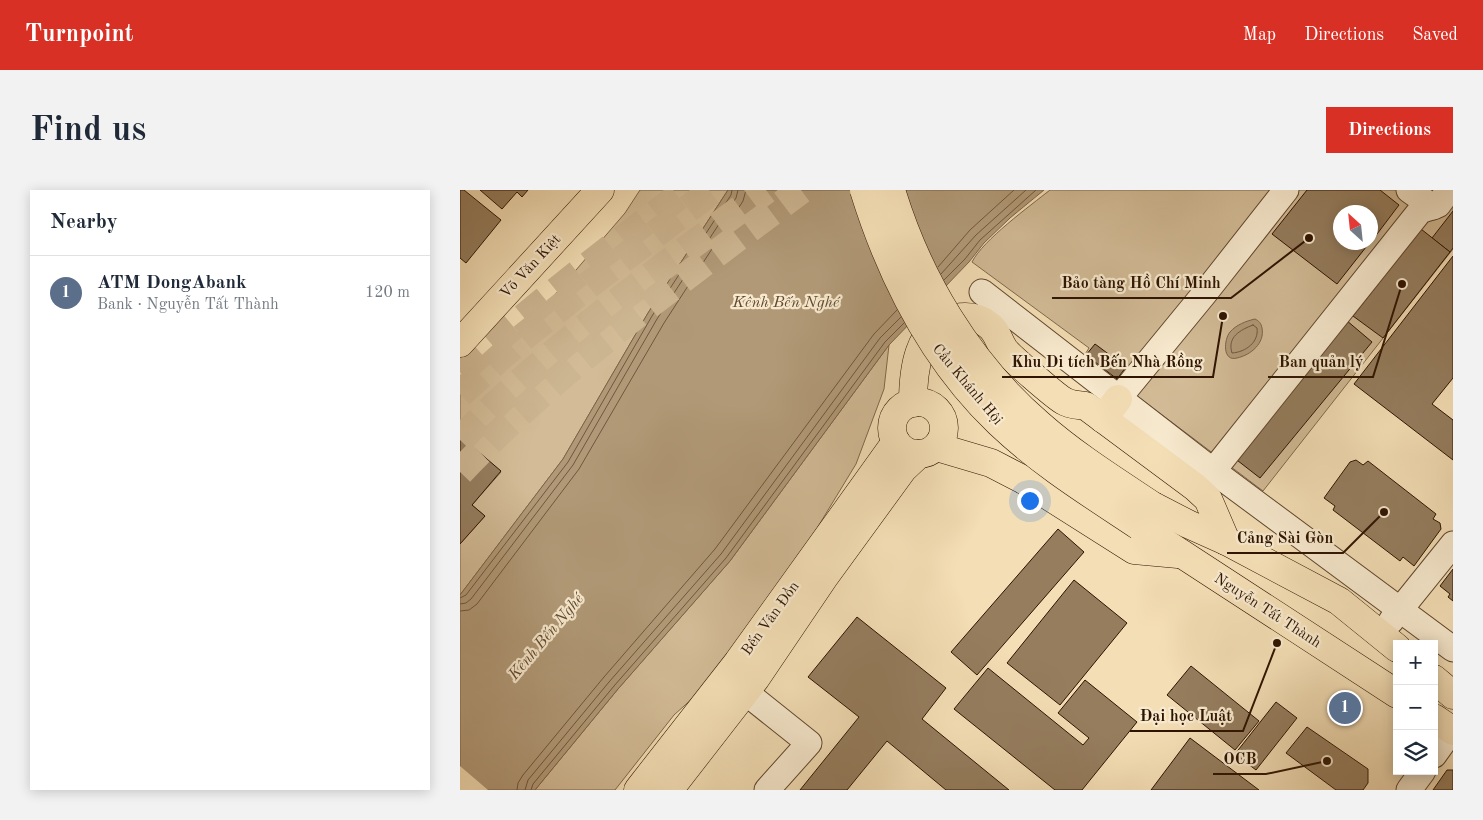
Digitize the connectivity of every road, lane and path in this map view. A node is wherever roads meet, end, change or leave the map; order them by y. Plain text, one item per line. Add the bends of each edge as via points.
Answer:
1 (600, 190) edge
2 (864, 190) edge
3 (891, 190) edge
4 (1286, 190) edge
5 (1409, 190) edge
6 (1441, 199) edge
7 (977, 304) junction
8 (460, 343) edge
9 (913, 402) junction
10 (1102, 408) junction
11 (917, 448) junction
12 (1212, 471) junction
13 (1146, 516) junction
14 (1226, 541) junction
15 (1453, 544) edge
16 (1183, 555) junction
17 (1401, 609) junction
18 (1388, 641) edge
19 (1453, 649) edge
20 (1438, 682) edge
21 (1393, 691) edge
22 (745, 692) junction
23 (1453, 695) edge
24 (1446, 726) edge
25 (1438, 745) edge
26 (1420, 775) edge
27 (638, 790) edge
28 (669, 790) edge
29 (767, 790) edge
30 (1409, 790) edge

1 - 8 main road, Võ Văn Kiệt
2 - 13 main road, Cầu Khánh Hội, bridge via 901,287 935,347 958,376 999,422 1055,469
3 - 13 main road, Cầu Khánh Hội, bridge via 928,281 976,358 1017,405
4 - 10 street via 1205,293
5 - 6 street
6 - 12 street via 1420,211
7 - 9 main road via 931,331 916,361
7 - 10 street
7 - 10 main road via 995,331 1015,339
9 - 11 main road via 897,413 893,436
9 - 11 main road via 935,408 944,425 943,436
10 - 12 street
10 - 14 main road via 1208,499
11 - 16 main road via 991,463 1022,478 1134,550
11 - 22 main road, Bến Vân Đồn
11 - 27 main road, Bến Vân Đồn via 738,662
12 - 17 street
13 - 14 main road via 1188,524
13 - 16 main road, Nguyễn Tất Thành
14 - 18 main road via 1339,601
15 - 17 street
16 - 21 main road, Nguyễn Tất Thành
17 - 18 street
17 - 19 street
20 - 23 main road
22 - 28 main road, Bến Vân Đồn
22 - 29 street via 809,742
24 - 25 street
26 - 30 street

